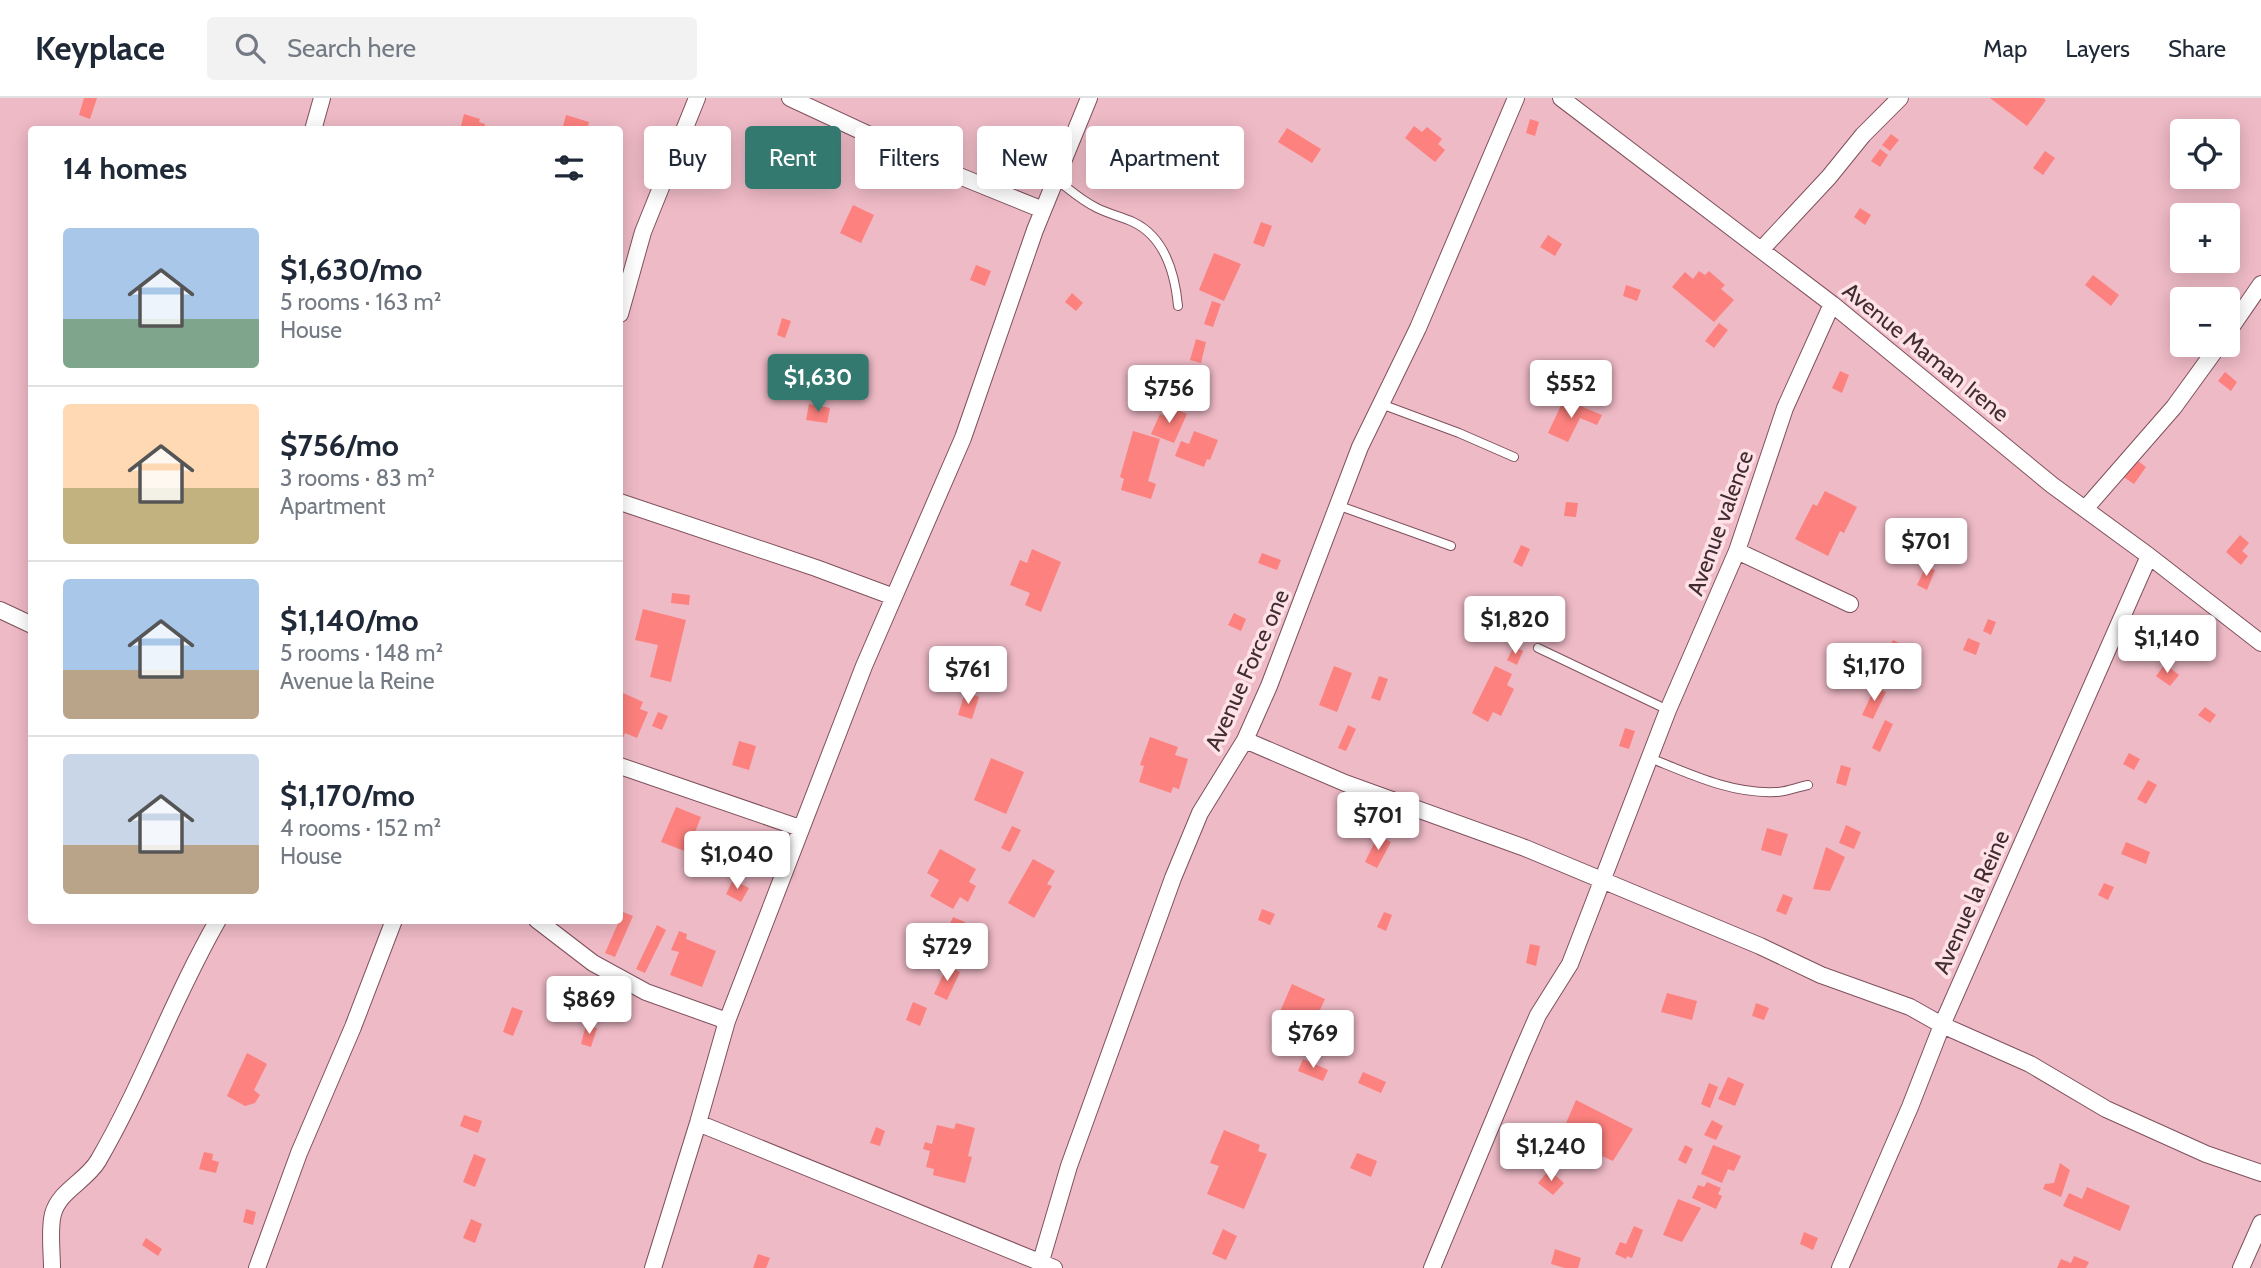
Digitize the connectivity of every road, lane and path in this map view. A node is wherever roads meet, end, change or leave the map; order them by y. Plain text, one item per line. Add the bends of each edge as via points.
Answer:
1 (322, 98) edge
2 (697, 98) edge
3 (790, 98) edge
4 (1089, 98) edge
5 (1516, 98) edge
6 (1561, 98) edge
7 (1900, 98) edge
8 (314, 126) edge
9 (1072, 142) edge
10 (1053, 189) edge
11 (1068, 189) edge
12 (1043, 210) junction
13 (1761, 250) junction
14 (2261, 284) edge
15 (623, 303) edge
16 (1832, 304) junction
17 (1178, 306) dead end
18 (2240, 315) edge
19 (2210, 357) edge
20 (1381, 404) junction
21 (1514, 457) dead end
22 (623, 503) edge
23 (1337, 505) junction
24 (2084, 509) junction
25 (1451, 545) dead end
26 (1737, 551) junction
27 (2149, 556) junction
28 (894, 597) junction
29 (1850, 604) dead end
30 (0, 610) edge
31 (28, 623) edge
32 (2261, 643) edge
33 (1538, 648) dead end
34 (1668, 710) junction
35 (1245, 740) junction
36 (1650, 758) junction
37 (623, 767) edge
38 (1808, 785) dead end
39 (800, 828) junction
40 (1601, 880) junction
41 (216, 924) edge
42 (392, 924) edge
43 (542, 924) edge
44 (727, 1021) junction
45 (1942, 1025) junction
46 (698, 1123) junction
47 (2261, 1173) edge
48 (2261, 1223) edge
49 (1044, 1266) edge
50 (52, 1268) edge
51 (257, 1268) edge
52 (653, 1268) edge
53 (1432, 1268) edge
54 (1840, 1268) edge
55 (2241, 1268) edge

1 - 8 street
2 - 15 street via 643,232
3 - 12 street
4 - 9 street
5 - 20 street, Avenue Force one
6 - 13 street, Avenue Maman Irene
7 - 13 street
10 - 12 street
11 - 17 lane via 1150,232 1169,265
12 - 28 street via 963,438
13 - 16 street, Avenue Maman Irene
14 - 18 street
16 - 24 street, Avenue Maman Irene
16 - 26 street, Avenue valence via 1785,408
19 - 24 street via 2175,407
20 - 21 lane
20 - 23 street, Avenue Force one
22 - 28 street
23 - 25 lane
23 - 35 street, Avenue Force one
24 - 27 street, Avenue Maman Irene
26 - 29 street
26 - 34 street, Avenue valence
27 - 32 street, Avenue Maman Irene
27 - 45 street, Avenue la Reine
28 - 39 street
30 - 31 street
33 - 34 lane
34 - 36 street, Avenue valence
35 - 40 street
35 - 49 street, Avenue Force one via 1200,813 1173,878 1055,1209
36 - 38 lane via 1741,790 1777,792
36 - 40 street, Avenue valence
37 - 39 street
39 - 44 street
40 - 45 street via 1821,975 1910,1007
40 - 53 street, Avenue valence via 1570,964 1538,1015
41 - 50 street via 96,1165 53,1212
42 - 51 street
43 - 44 street via 593,963 646,992
44 - 46 street
45 - 47 street via 2029,1063 2106,1109
45 - 54 street, Avenue la Reine
46 - 49 street
46 - 52 street
48 - 55 street

